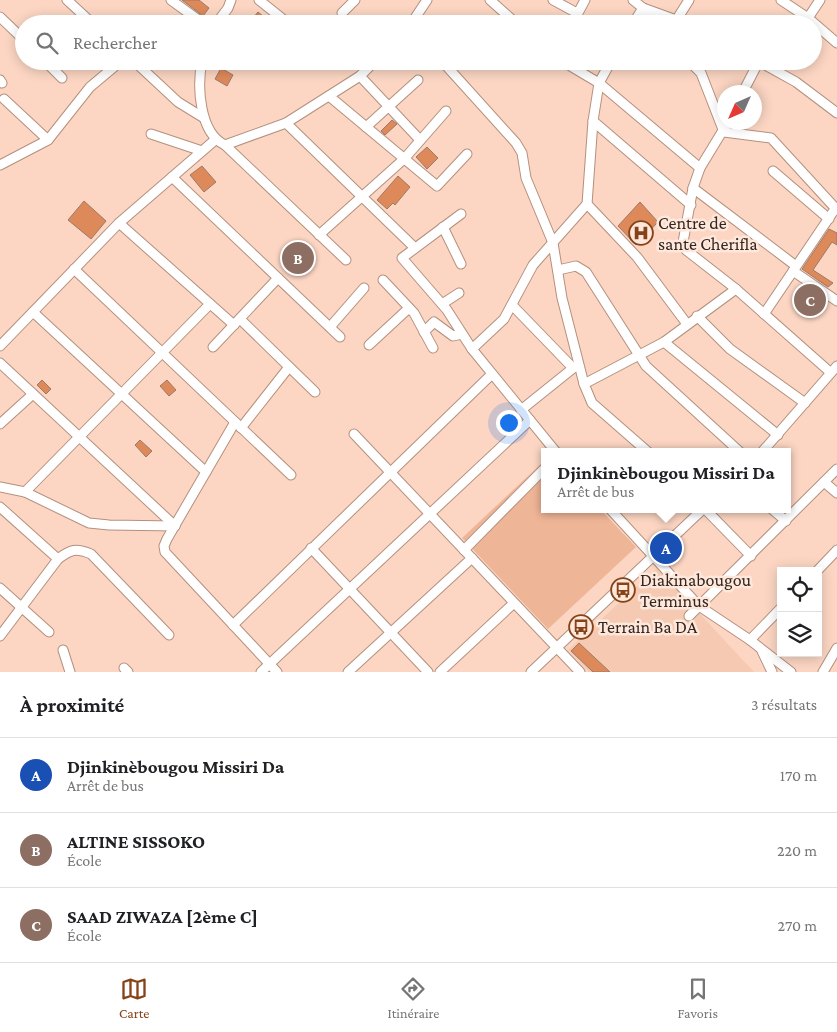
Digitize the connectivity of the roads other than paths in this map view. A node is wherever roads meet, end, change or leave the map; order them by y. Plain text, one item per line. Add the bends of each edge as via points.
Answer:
1 (171, 0) edge
2 (231, 0) edge
3 (259, 0) edge
4 (355, 0) edge
5 (490, 0) edge
6 (554, 0) edge
7 (585, 0) edge
8 (633, 0) edge
9 (689, 0) edge
10 (780, 0) edge
11 (820, 0) edge
12 (74, 2) edge
13 (421, 2) edge
14 (643, 8) junction
15 (342, 13) dead end
16 (578, 13) joint
17 (85, 15) edge
18 (192, 15) edge
19 (223, 15) edge
20 (278, 15) edge
21 (415, 15) edge
22 (507, 15) edge
23 (639, 15) edge
24 (646, 15) edge
25 (667, 15) edge
26 (679, 15) edge
27 (799, 15) edge
28 (810, 15) edge
29 (0, 17) edge
30 (15, 31) edge
31 (822, 32) edge
32 (837, 43) edge
33 (54, 70) edge
34 (110, 70) edge
35 (144, 70) edge
36 (200, 70) edge
37 (366, 70) edge
38 (450, 70) edge
39 (578, 70) edge
40 (606, 70) edge
41 (699, 70) edge
42 (754, 70) edge
43 (782, 70) edge
44 (360, 76) junction
45 (62, 78) dead end
46 (418, 80) dead end
47 (599, 82) junction
48 (746, 85) edge
49 (329, 96) junction
50 (4, 99) dead end
51 (389, 107) junction
52 (446, 111) dead end
53 (837, 113) edge
54 (204, 118) junction
55 (593, 121) junction
56 (286, 123) junction
57 (366, 127) junction
58 (724, 132) junction
59 (151, 134) dead end
60 (48, 140) junction
61 (215, 140) junction
62 (420, 140) junction
63 (224, 145) junction
64 (202, 151) junction
65 (467, 154) dead end
66 (404, 159) junction
67 (2, 160) edge
68 (700, 168) junction
69 (773, 171) dead end
70 (172, 177) junction
71 (693, 188) junction
72 (362, 197) junction
73 (587, 204) junction
74 (691, 204) junction
75 (836, 210) edge
76 (461, 214) dead end
77 (829, 218) junction
78 (119, 223) junction
79 (443, 227) junction
80 (320, 235) junction
81 (553, 243) junction
82 (415, 248) junction
83 (346, 260) dead end
84 (461, 264) dead end
85 (795, 268) junction
86 (74, 269) junction
87 (558, 270) junction
88 (278, 278) junction
89 (383, 280) dead end
90 (364, 288) dead end
91 (736, 289) junction
92 (458, 293) dead end
93 (837, 302) edge
94 (210, 304) junction
95 (442, 304) junction
96 (512, 305) junction
97 (409, 308) junction
98 (33, 312) junction
99 (764, 314) junction
100 (697, 316) junction
101 (237, 322) junction
102 (687, 324) junction
103 (330, 327) junction
104 (424, 332) junction
105 (462, 334) junction
106 (340, 337) dead end
107 (664, 342) junction
108 (369, 345) dead end
109 (0, 346) edge
110 (213, 347) dead end
111 (433, 348) dead end
112 (472, 349) junction
113 (162, 352) junction
114 (639, 355) junction
115 (0, 363) edge
116 (576, 365) junction
117 (289, 367) junction
118 (834, 369) edge
119 (492, 374) junction
120 (584, 384) junction
121 (315, 392) dead end
122 (33, 394) junction
123 (121, 394) junction
124 (805, 403) junction
125 (522, 410) junction
126 (530, 420) junction
127 (0, 424) edge
128 (238, 425) junction
129 (354, 434) dead end
130 (778, 435) junction
131 (80, 437) junction
132 (553, 448) edge
133 (643, 448) edge
134 (736, 448) edge
135 (766, 448) edge
136 (837, 469) edge
137 (206, 472) junction
138 (390, 472) junction
139 (541, 472) edge
140 (291, 475) dead end
141 (824, 482) junction
142 (0, 486) edge
143 (25, 492) junction
144 (837, 493) edge
145 (0, 508) edge
146 (614, 513) edge
147 (700, 513) edge
148 (708, 513) edge
149 (777, 513) edge
150 (430, 514) junction
151 (786, 521) junction
152 (175, 526) junction
153 (311, 548) junction
154 (464, 550) junction
155 (835, 554) edge
156 (653, 556) junction
157 (751, 556) junction
158 (472, 558) junction
159 (58, 559) junction
160 (821, 567) edge
161 (0, 588) edge
162 (349, 589) junction
163 (514, 603) junction
164 (699, 606) junction
165 (22, 607) junction
166 (777, 612) edge
167 (689, 616) dead end
168 (233, 625) junction
169 (50, 632) dead end
170 (391, 632) junction
171 (169, 635) dead end
172 (0, 636) edge
173 (750, 640) junction
174 (557, 648) junction
175 (761, 648) junction
176 (837, 648) edge
177 (63, 650) dead end
178 (270, 664) junction
179 (70, 672) edge
180 (261, 672) edge
181 (278, 672) edge
182 (348, 672) edge
183 (428, 672) edge
184 (440, 672) edge
185 (530, 672) edge
186 (580, 672) edge
187 (772, 672) edge
188 (791, 672) edge
189 (823, 672) edge

1 - 18 street
2 - 19 street
3 - 20 street
4 - 15 street
5 - 22 street
6 - 16 street
7 - 16 street
8 - 14 street
9 - 26 street
10 - 27 street
11 - 28 street
12 - 17 street
13 - 21 street
14 - 23 street
14 - 24 street
14 - 25 street
29 - 30 street
31 - 32 street
33 - 45 street
34 - 60 street via 90,87
35 - 54 street via 178,102
36 - 54 street
37 - 44 street
38 - 81 street via 522,152 526,178
39 - 47 street
40 - 47 street
41 - 58 street
42 - 48 street
43 - 53 street
44 - 49 street
44 - 51 street
46 - 51 street
47 - 55 street
47 - 68 street
49 - 56 street
49 - 57 street
50 - 60 street
51 - 57 street
51 - 62 street
52 - 62 street
54 - 61 street
55 - 73 street
55 - 74 street
56 - 63 street
56 - 72 street
57 - 66 street
58 - 68 street
58 - 75 street via 771,138
59 - 64 street
60 - 67 street
61 - 63 street
61 - 64 street
62 - 66 street
63 - 80 street
64 - 70 street
65 - 66 street via 438,186
66 - 72 street
68 - 71 street
69 - 77 street
70 - 78 street
70 - 88 street
71 - 74 street
71 - 85 street
72 - 80 street
72 - 82 street
73 - 81 street
73 - 102 street via 637,257
74 - 91 street via 683,236 686,250
75 - 77 street
76 - 79 street
77 - 85 street
78 - 86 street
78 - 94 street
79 - 82 street
79 - 84 street
80 - 83 street
81 - 87 street
81 - 96 street via 533,265
82 - 95 street via 402,258
85 - 93 street
85 - 99 street
86 - 98 street
86 - 113 street
87 - 114 street via 576,266 586,272
87 - 116 street
88 - 101 street
88 - 103 street
89 - 97 street
90 - 103 street
91 - 99 street
91 - 100 street
92 - 95 street
94 - 101 street
94 - 113 street
95 - 105 street
96 - 112 street via 504,319
96 - 116 street
97 - 104 street
97 - 108 street
98 - 109 street
98 - 123 street
99 - 118 street
100 - 102 street
100 - 124 street via 730,349
101 - 110 street
101 - 117 street
102 - 107 street
103 - 106 street
104 - 105 street via 434,322 453,336
104 - 111 street
105 - 112 street
107 - 114 street
107 - 130 street
112 - 119 street
113 - 123 street
113 - 128 street
114 - 120 street
114 - 134 street via 646,366
115 - 122 street
116 - 120 street
116 - 125 street
117 - 121 street
117 - 128 street
118 - 124 street
119 - 125 street
119 - 138 street
120 - 133 street via 592,403
122 - 127 street
122 - 131 street
123 - 131 street
123 - 137 street
124 - 130 street
125 - 126 street
126 - 132 street
126 - 150 street
128 - 137 street
128 - 140 street
129 - 138 street
130 - 135 street
131 - 143 street
131 - 152 street
136 - 141 street
137 - 152 street
138 - 150 street
138 - 153 street
139 - 154 street
141 - 144 street
141 - 151 street
142 - 143 street
143 - 152 street via 89,523
145 - 159 street
146 - 156 street
147 - 156 street
148 - 157 street
149 - 151 street
150 - 154 street
150 - 162 street
151 - 157 street
152 - 168 street via 164,546 165,552
153 - 162 street
153 - 168 street
154 - 158 street
155 - 160 street
156 - 164 street
156 - 174 street
157 - 164 street
158 - 163 street
158 - 170 street
159 - 165 street
159 - 171 street via 70,550 91,554
161 - 165 street
162 - 170 street
162 - 178 street
163 - 174 street
163 - 184 street
164 - 167 street
164 - 173 street
165 - 169 street
165 - 172 street
166 - 173 street
168 - 178 street
170 - 182 street
170 - 183 street
173 - 175 street
174 - 185 street
174 - 186 street
175 - 187 street
175 - 188 street
176 - 189 street
177 - 179 street
178 - 180 street
178 - 181 street

